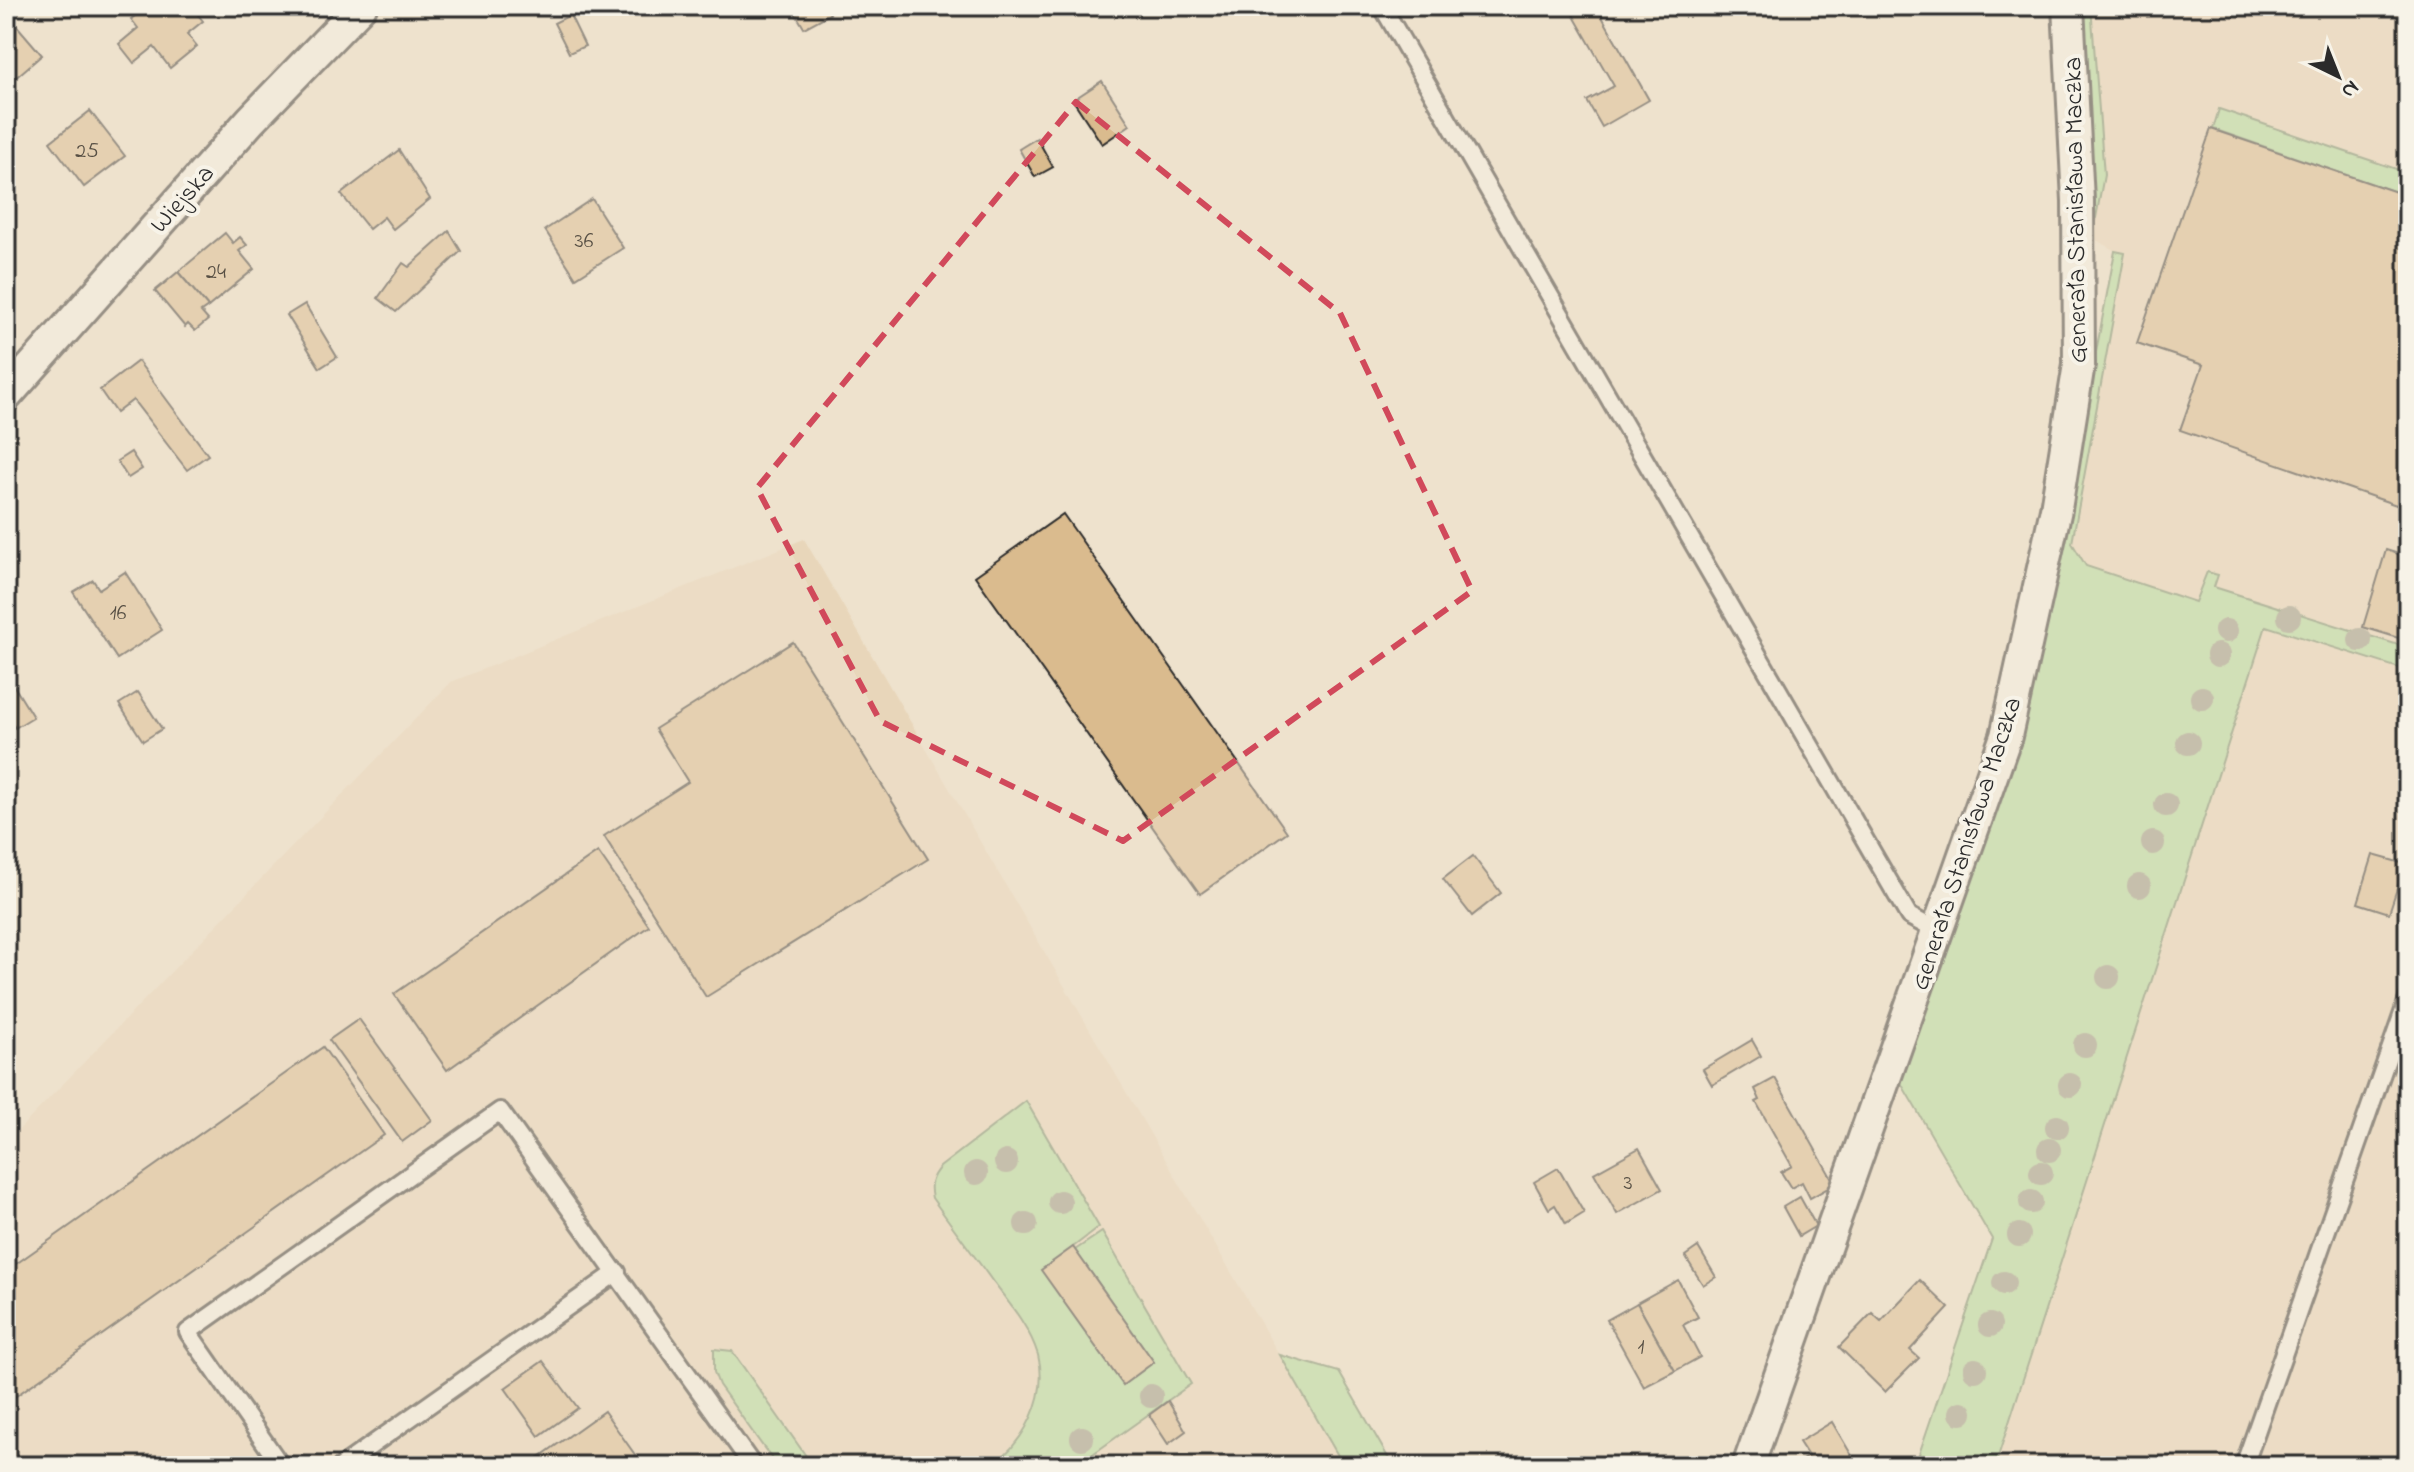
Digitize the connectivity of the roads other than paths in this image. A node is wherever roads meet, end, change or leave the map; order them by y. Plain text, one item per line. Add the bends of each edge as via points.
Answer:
1 (361, 6) edge
2 (1382, 6) edge
3 (2068, 6) edge
4 (6, 396) edge
5 (1937, 931) junction
6 (2408, 999) edge
7 (617, 1272) junction
8 (281, 1466) edge
9 (342, 1466) edge
10 (753, 1466) edge
11 (1748, 1466) edge
12 (2244, 1466) edge

1 - 4 street, Wiejska via 251,120
2 - 5 lane via 1909,916
3 - 5 street, Generała Stanisława Maczka via 2078,201 2079,364 2056,509 2006,736
5 - 11 street, Generała Stanisława Maczka
6 - 12 lane
7 - 8 lane via 500,1111 188,1332
7 - 9 lane
7 - 10 lane

